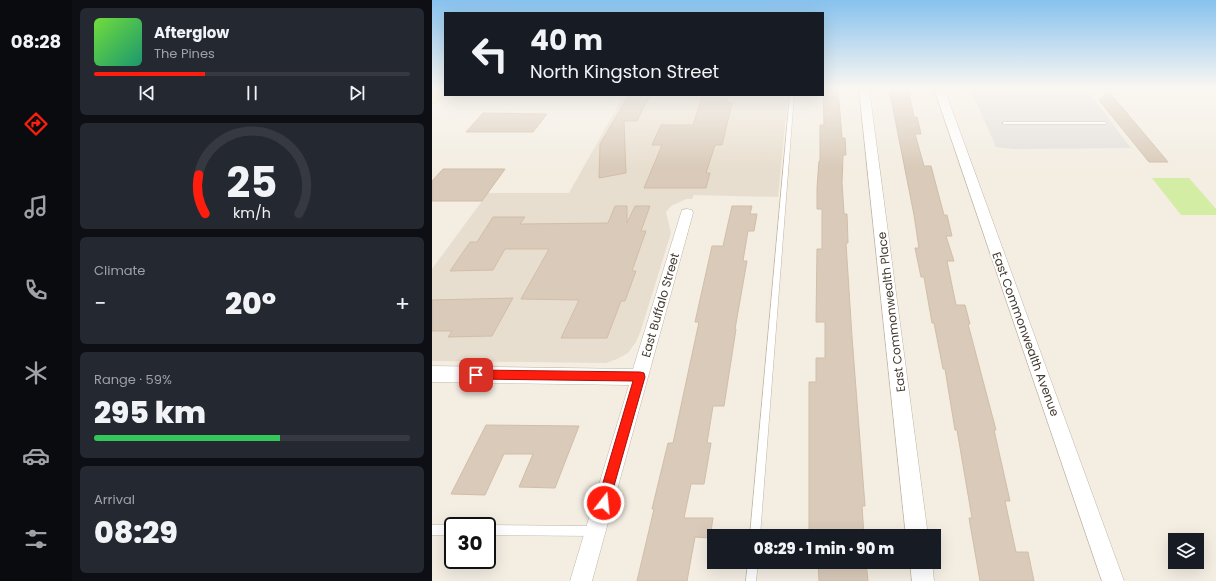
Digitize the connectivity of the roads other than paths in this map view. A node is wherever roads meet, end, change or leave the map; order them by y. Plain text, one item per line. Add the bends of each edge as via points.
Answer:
1 (790, 115) edge
2 (867, 115) edge
3 (949, 115) edge
4 (1005, 123) dead end
5 (1105, 123) dead end
6 (687, 213) dead end
7 (432, 374) edge
8 (640, 377) junction
9 (756, 529) edge
10 (917, 529) edge
11 (432, 530) edge
12 (444, 530) edge
13 (496, 530) edge
14 (596, 531) junction
15 (752, 569) edge
16 (922, 569) edge
17 (581, 581) edge
18 (751, 581) edge
19 (923, 581) edge
20 (1113, 581) edge

1 - 9 lane
2 - 10 street, East Commonwealth Place
3 - 20 street, East Commonwealth Avenue
4 - 5 lane
6 - 8 street, East Buffalo Street
7 - 8 street
8 - 14 street, East Buffalo Street
11 - 12 lane
13 - 14 lane
14 - 17 street, East Buffalo Street
15 - 18 lane
16 - 19 street

